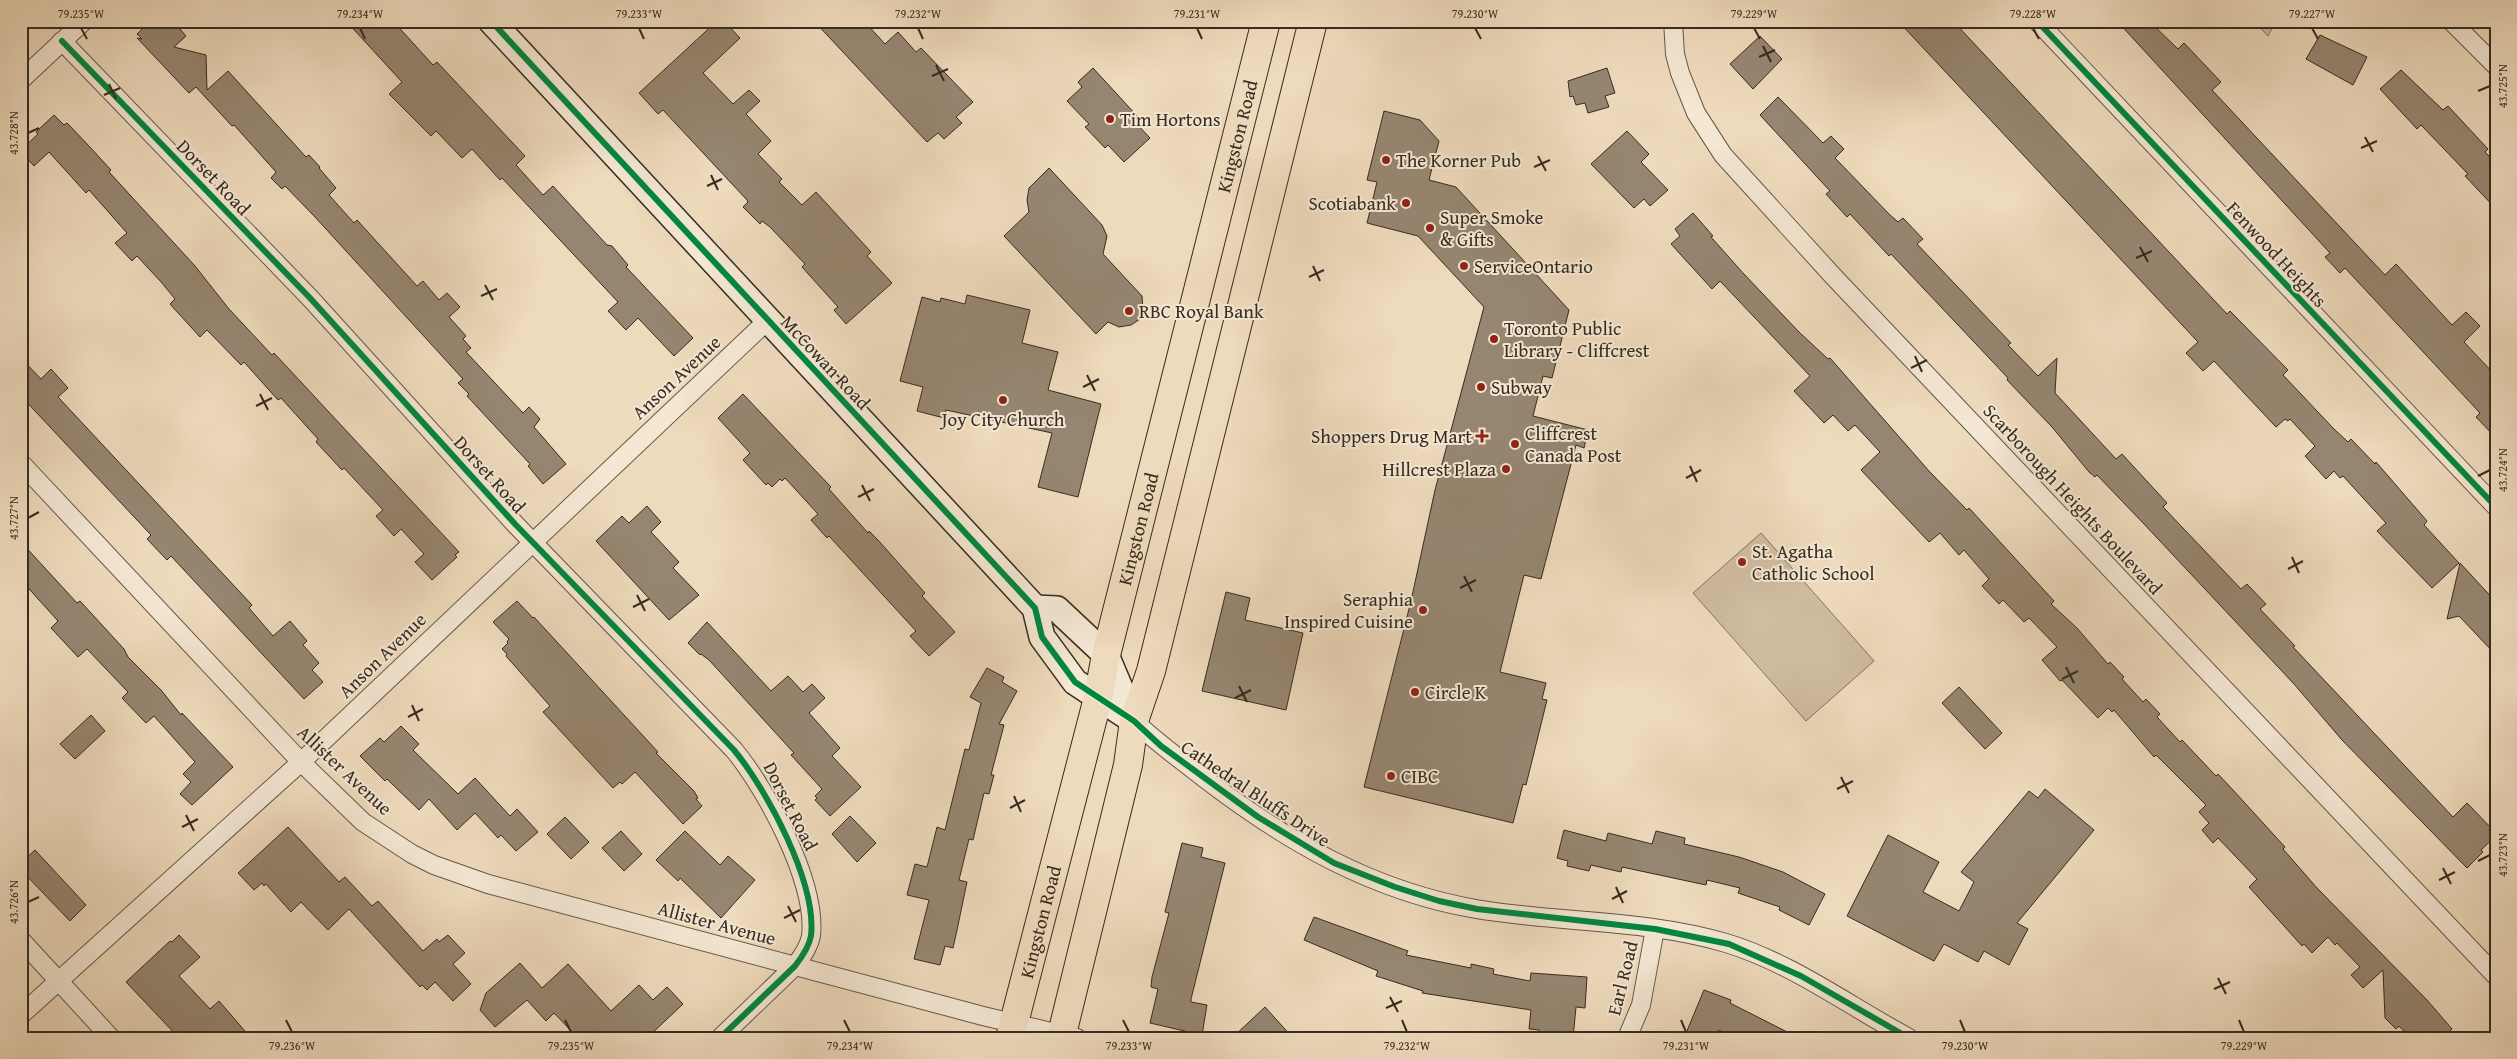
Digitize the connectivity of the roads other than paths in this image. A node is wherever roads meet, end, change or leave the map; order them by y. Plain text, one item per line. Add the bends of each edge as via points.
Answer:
1 (84, 21) edge
2 (491, 21) edge
3 (1266, 21) edge
4 (1313, 21) edge
5 (1672, 21) edge
6 (2037, 21) edge
7 (2451, 21) edge
8 (62, 41) junction
9 (2496, 66) edge
10 (21, 80) edge
11 (767, 321) junction
12 (21, 463) edge
13 (2496, 507) edge
14 (532, 542) junction
15 (1035, 608) junction
16 (1106, 655) junction
17 (1098, 698) junction
18 (1134, 721) junction
19 (301, 762) junction
20 (1655, 929) junction
21 (21, 940) edge
22 (795, 966) junction
23 (2496, 976) edge
24 (59, 981) junction
25 (21, 1015) edge
26 (1012, 1031) edge
27 (1067, 1036) edge
28 (111, 1038) edge
29 (720, 1038) edge
30 (1627, 1038) edge
31 (1909, 1038) edge

1 - 8 street
2 - 11 street, McCowan Road
3 - 16 main road, Kingston Road
4 - 18 main road via 1151,671
5 - 23 street, Scarborough Heights Boulevard via 1680,74 1696,113 1723,155 1833,276
6 - 13 street, Fenwood Heights
7 - 9 street
8 - 10 street
8 - 14 street, Dorset Road via 310,298
11 - 14 street, Anson Avenue
11 - 15 street, McCowan Road
12 - 19 street, Allister Avenue
14 - 19 street, Anson Avenue
14 - 22 street, Dorset Road via 734,750 765,794 808,894 810,938
15 - 16 street via 1057,609
15 - 17 street, McCowan Road via 1042,637 1075,682
16 - 17 main road, Kingston Road
16 - 18 street
17 - 18 street, McCowan Road
17 - 26 main road, Kingston Road
18 - 20 street, Cathedral Bluffs Drive via 1161,746 1258,817 1328,859 1362,875 1439,901 1477,909
18 - 27 main road via 1128,765
19 - 22 street, Allister Avenue via 363,822 434,865 488,884
19 - 24 street, Anson Avenue
20 - 30 street, Earl Road via 1641,1005
20 - 31 street, Cathedral Bluffs Drive via 1710,939 1757,955 1801,976
21 - 24 street
22 - 26 street via 881,987
22 - 29 street, Dorset Road
24 - 25 street, Anson Avenue
24 - 28 street
26 - 27 street

